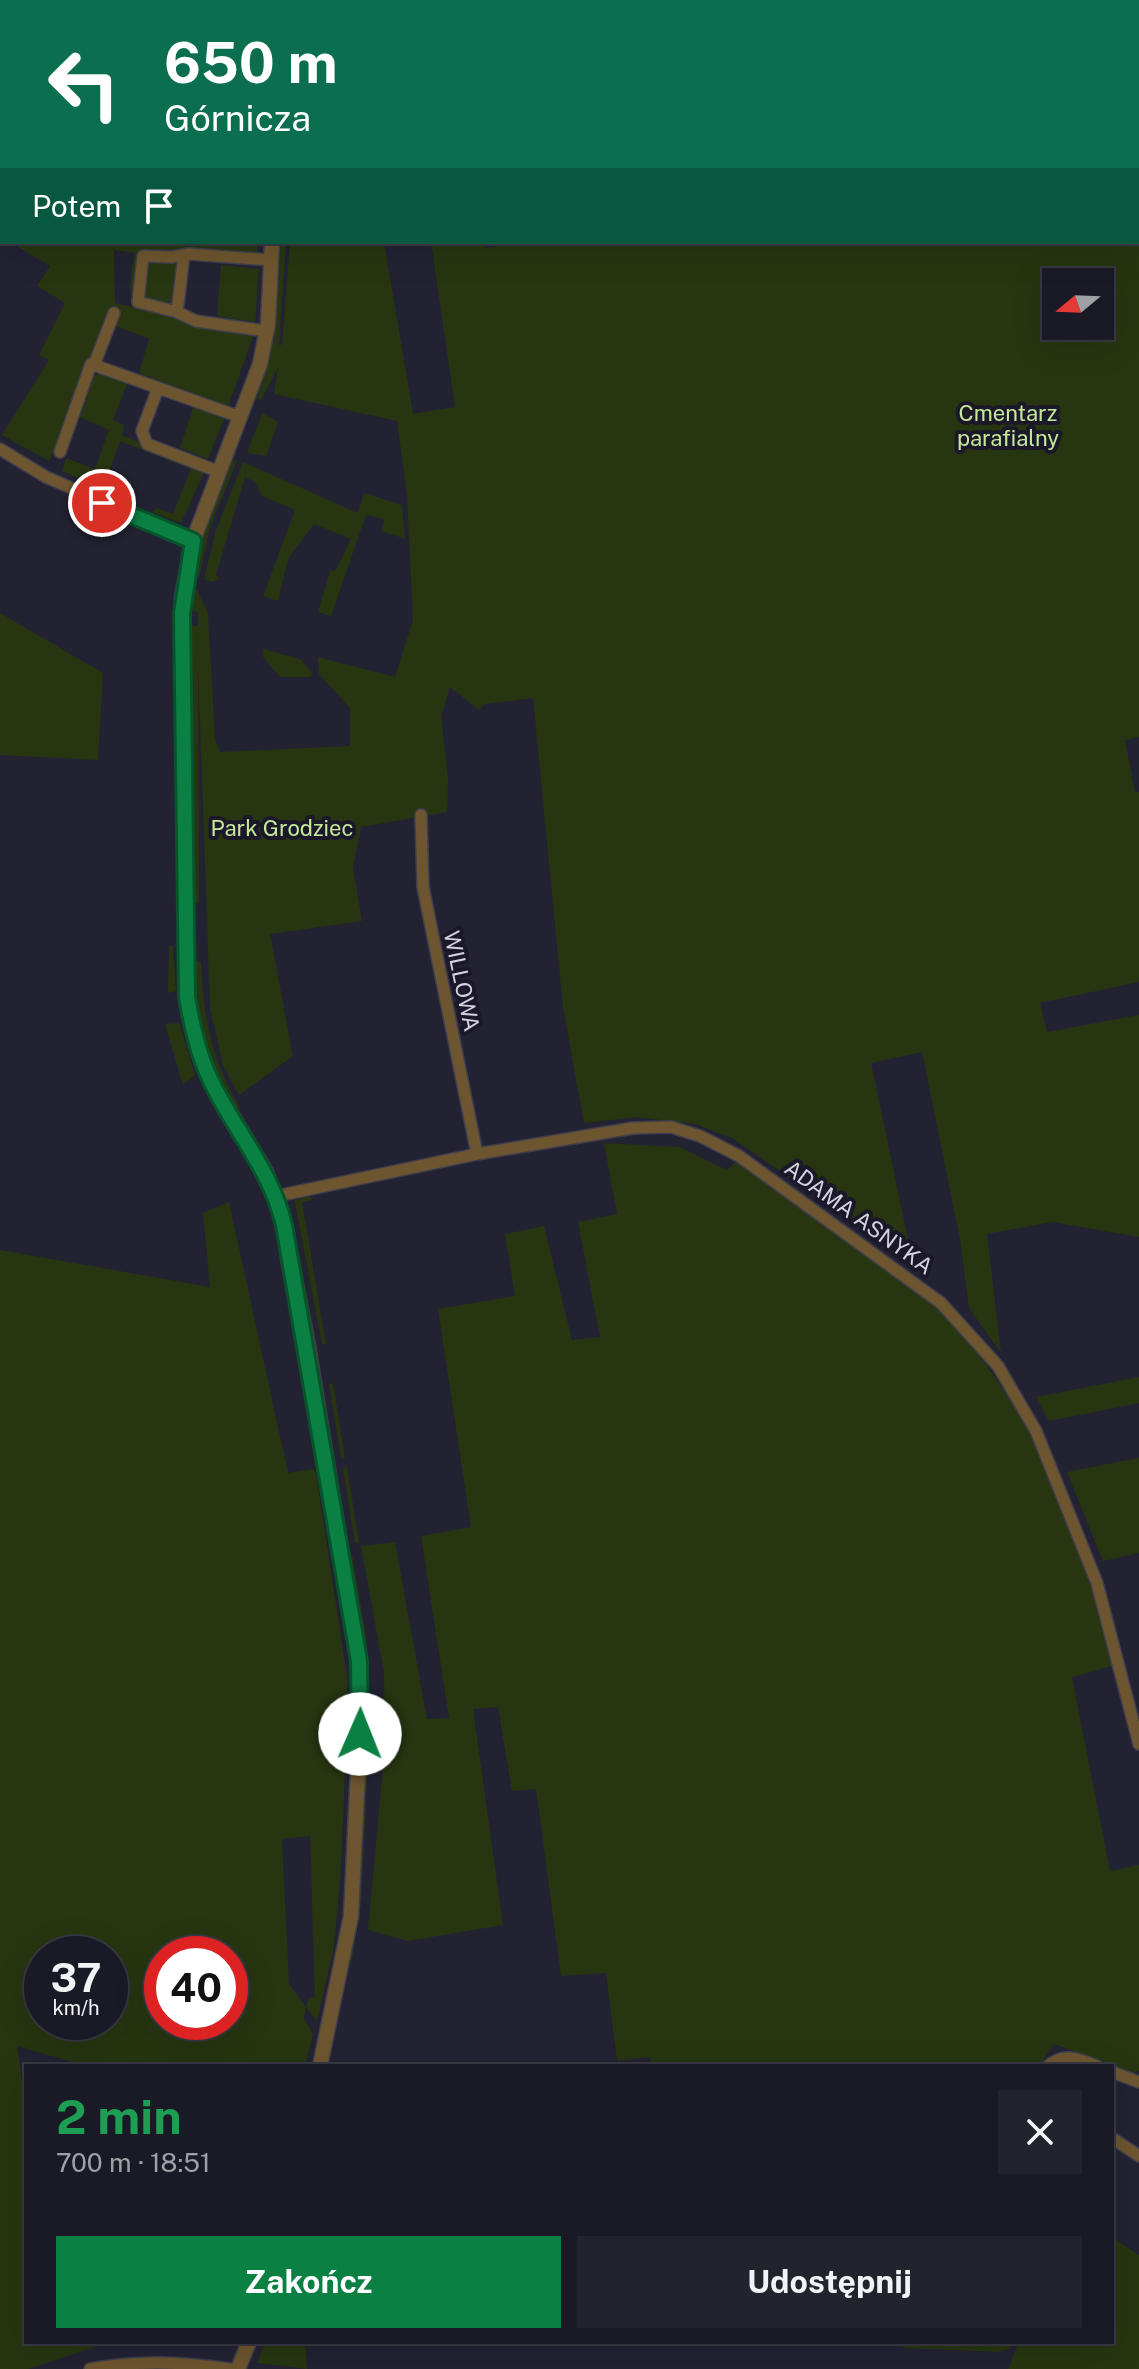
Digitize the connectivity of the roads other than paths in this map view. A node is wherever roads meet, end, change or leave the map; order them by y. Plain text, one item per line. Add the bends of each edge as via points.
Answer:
1 (272, 244) edge
2 (184, 255) junction
3 (271, 260) junction
4 (177, 312) junction
5 (114, 313) dead end
6 (266, 331) junction
7 (94, 365) junction
8 (158, 388) junction
9 (240, 417) junction
10 (0, 449) edge
11 (60, 452) dead end
12 (217, 471) junction
13 (193, 541) junction
14 (421, 815) dead end
15 (477, 1154) junction
16 (277, 1196) junction
17 (1139, 1744) edge
18 (320, 2064) edge
19 (1050, 2064) edge
20 (1092, 2064) edge
21 (1114, 2073) edge
22 (1139, 2082) edge
23 (1114, 2139) edge
24 (1139, 2156) edge
25 (248, 2344) edge
26 (90, 2369) edge
27 (230, 2369) edge
28 (238, 2369) edge

1 - 3 street
2 - 3 street
2 - 4 street
2 - 4 street via 143,256 138,302
3 - 6 street
4 - 6 street via 196,321
5 - 7 street
6 - 9 street
7 - 8 street
7 - 11 street
8 - 9 street
8 - 12 street via 142,431 147,444
9 - 12 street
10 - 13 street via 46,477
12 - 13 street
13 - 16 street via 182,613 187,997 210,1079
14 - 15 street, WILLOWA via 423,887
15 - 16 street, ADAMA ASNYKA
15 - 17 street, ADAMA ASNYKA via 633,1128 671,1127 700,1136 739,1156 941,1303 998,1366 1036,1431 1099,1587
16 - 18 street via 359,1661 351,1916
19 - 20 street via 1075,2057
21 - 22 street
23 - 24 street
25 - 28 street
26 - 27 street via 164,2361

